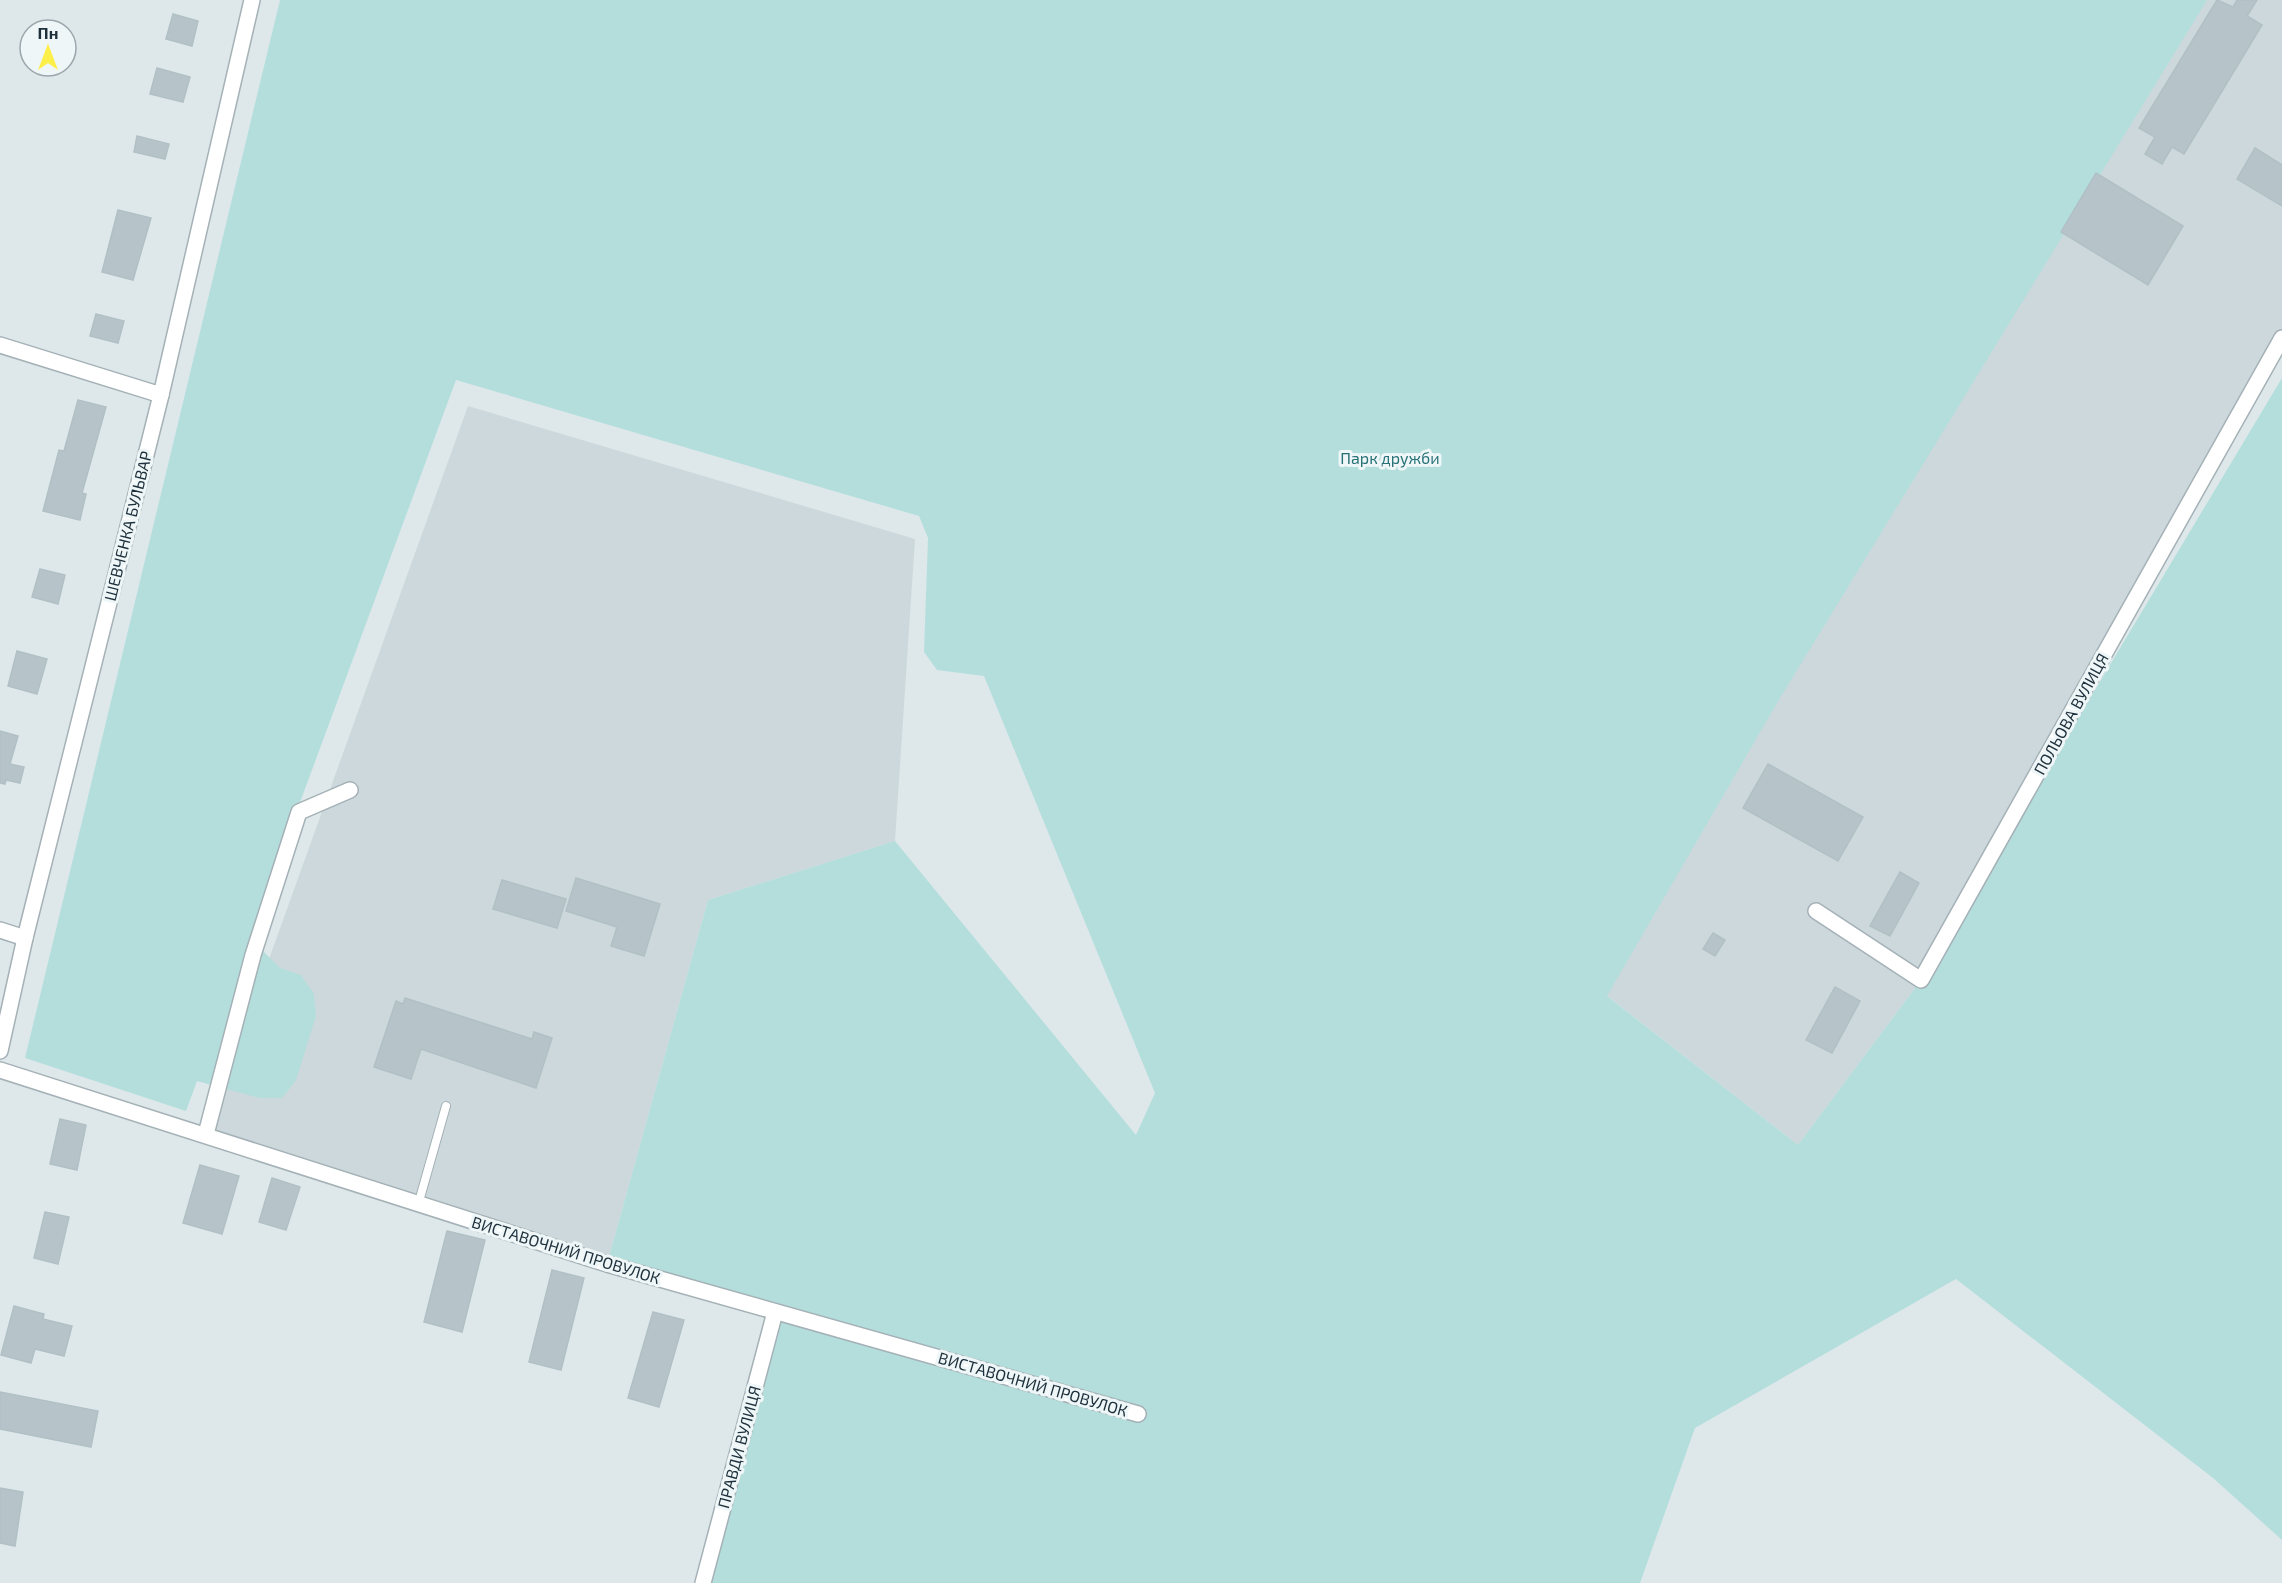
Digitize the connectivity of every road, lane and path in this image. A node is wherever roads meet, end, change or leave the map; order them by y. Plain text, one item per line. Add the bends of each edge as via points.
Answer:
1 (252, 0) edge
2 (2282, 338) edge
3 (0, 345) edge
4 (161, 396) junction
5 (350, 790) dead end
6 (1816, 911) dead end
7 (0, 930) edge
8 (25, 938) junction
9 (0, 1051) edge
10 (0, 1070) edge
11 (446, 1106) dead end
12 (206, 1134) junction
13 (418, 1204) junction
14 (776, 1312) junction
15 (1138, 1414) dead end
16 (703, 1583) edge

1 - 4 street, ШЕВЧЕНКА БУЛЬВАР
2 - 6 street, ПОЛЬОВА ВУЛИЦЯ via 1921,980
3 - 4 street
4 - 8 street, ШЕВЧЕНКА БУЛЬВАР
5 - 12 street via 298,812 253,955
7 - 8 street
8 - 9 street, ШЕВЧЕНКА БУЛЬВАР
10 - 12 street, ВИСТАВОЧНИЙ ПРОВУЛОК
11 - 13 lane
12 - 13 street, ВИСТАВОЧНИЙ ПРОВУЛОК
13 - 14 street, ВИСТАВОЧНИЙ ПРОВУЛОК
14 - 15 street, ВИСТАВОЧНИЙ ПРОВУЛОК
14 - 16 street, ПРАВДИ ВУЛИЦЯ

